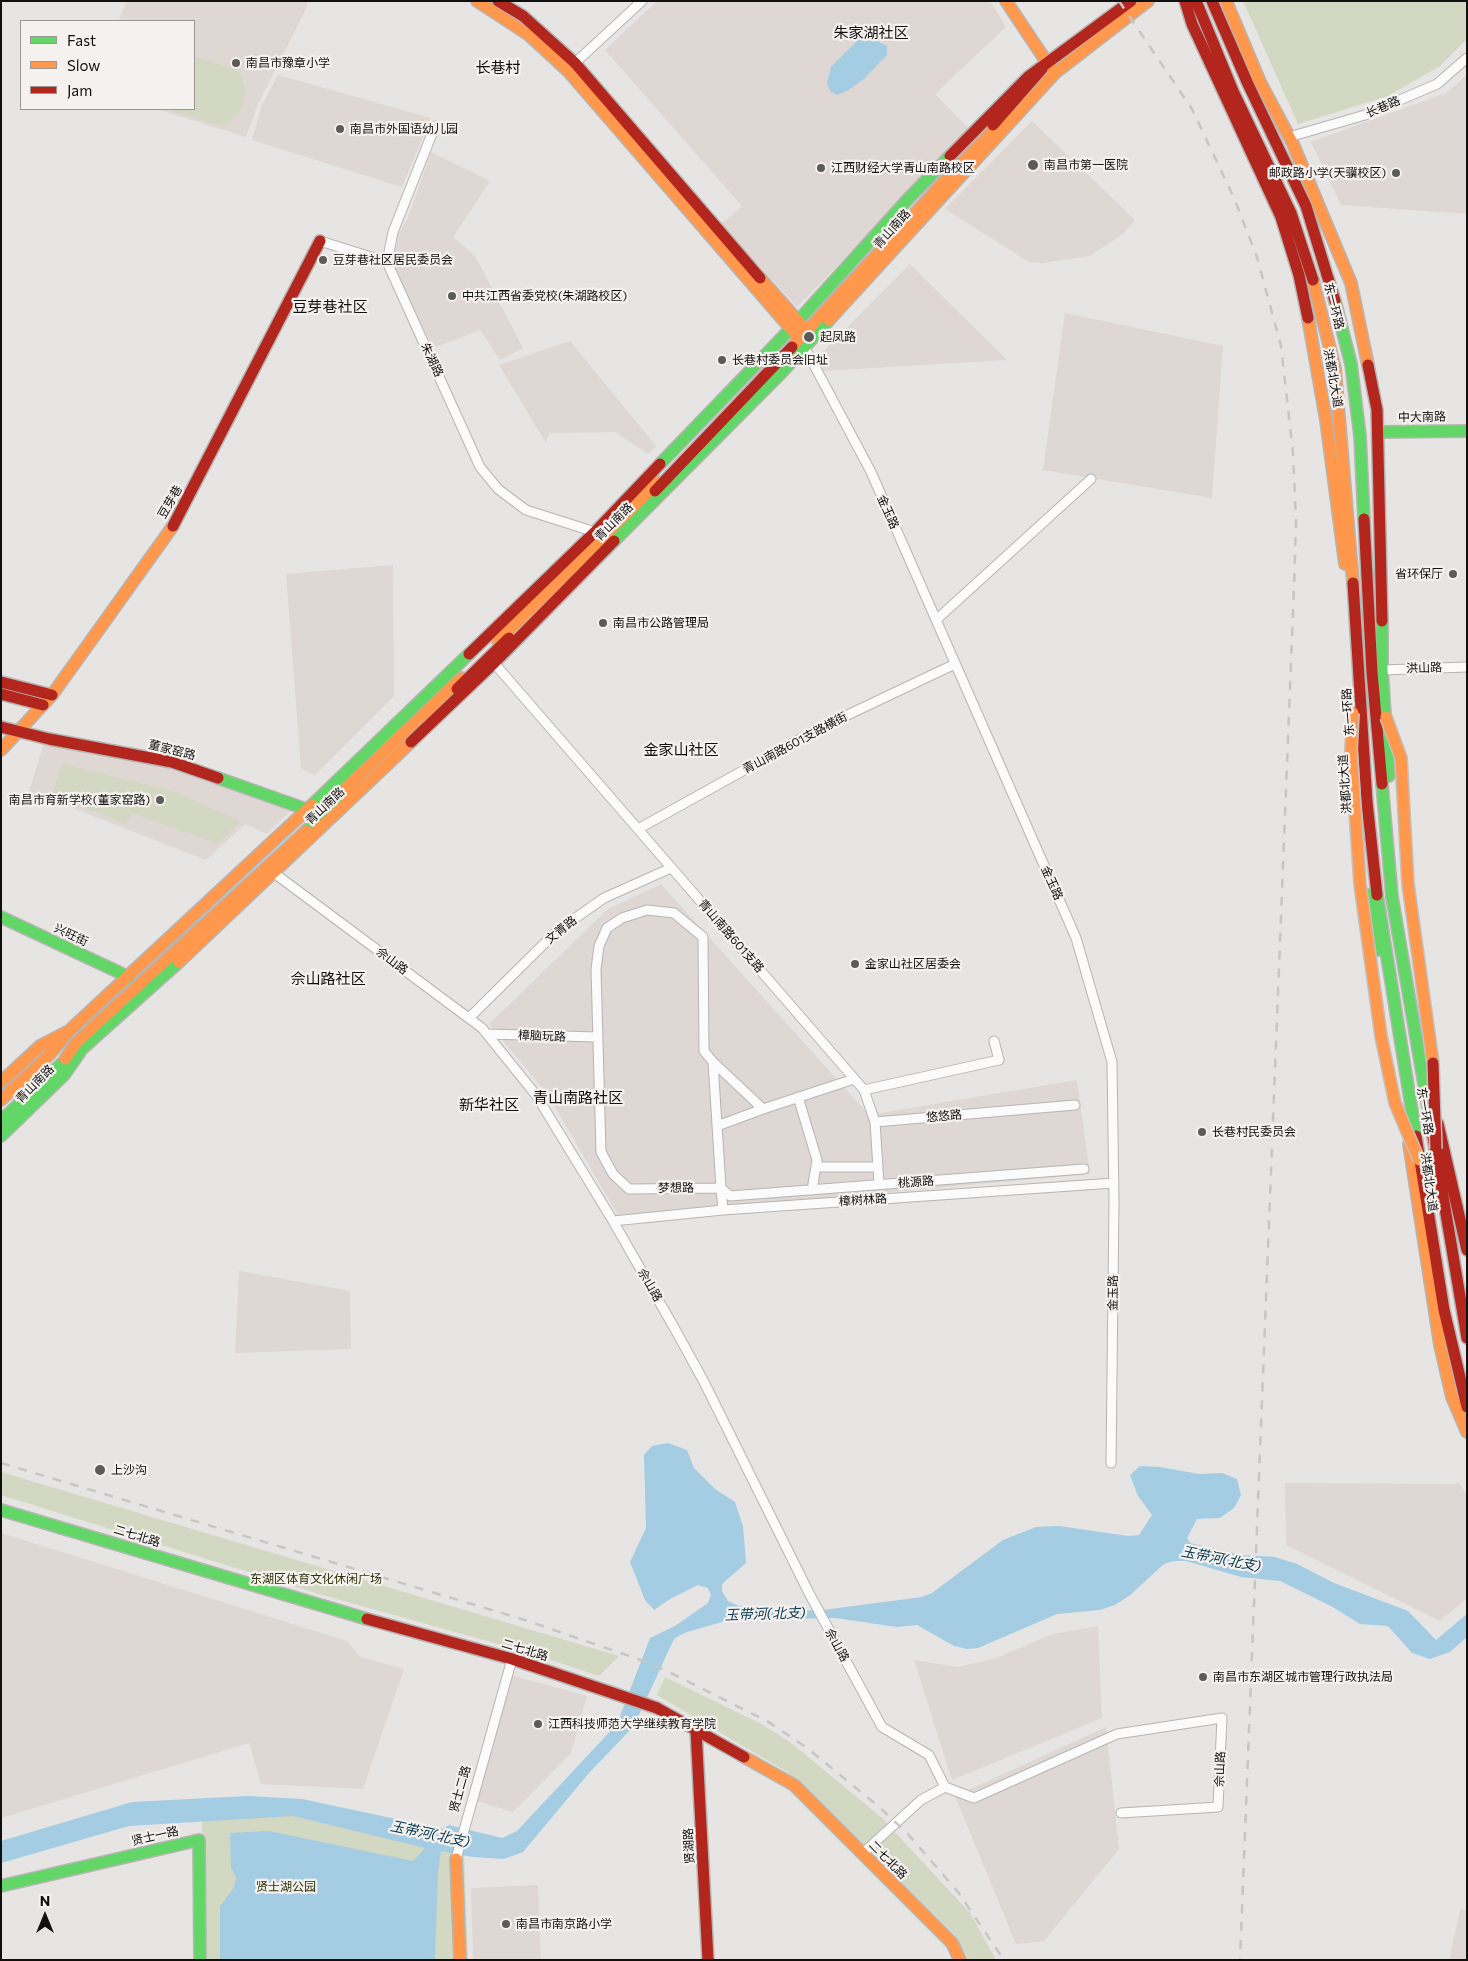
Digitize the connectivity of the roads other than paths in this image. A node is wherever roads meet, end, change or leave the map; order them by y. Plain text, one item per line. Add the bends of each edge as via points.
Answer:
1 (478, 1) edge
2 (498, 1) edge
3 (642, 1) edge
4 (1006, 1) edge
5 (1131, 1) edge
6 (1148, 1) edge
7 (1185, 1) edge
8 (1196, 1) edge
9 (1212, 1) edge
10 (1226, 1) edge
11 (1467, 58) edge
12 (1046, 62) junction
13 (575, 63) junction
14 (1054, 73) junction
15 (435, 126) dead end
16 (1289, 137) junction
17 (320, 241) joint
18 (387, 262) junction
19 (802, 334) junction
20 (1467, 431) edge
21 (1378, 432) junction
22 (1091, 479) dead end
23 (595, 532) junction
24 (936, 620) junction
25 (494, 663) junction
26 (955, 664) junction
27 (1467, 667) edge
28 (1382, 670) junction
29 (1, 682) edge
30 (1, 694) edge
31 (52, 695) junction
32 (43, 705) junction
33 (1354, 713) junction
34 (1386, 717) junction
35 (1, 727) edge
36 (18, 731) junction
37 (1, 750) edge
38 (320, 814) junction
39 (638, 829) junction
40 (265, 866) junction
41 (671, 868) junction
42 (1, 917) edge
43 (129, 977) junction
44 (469, 1018) junction
45 (70, 1031) junction
46 (487, 1034) junction
47 (598, 1037) junction
48 (994, 1041) dead end
49 (83, 1048) junction
50 (50, 1054) junction
51 (713, 1062) junction
52 (61, 1064) junction
53 (854, 1079) junction
54 (1, 1082) edge
55 (864, 1090) junction
56 (798, 1098) junction
57 (1, 1100) edge
58 (1075, 1106) dead end
59 (762, 1108) junction
60 (1, 1121) edge
61 (875, 1122) junction
62 (717, 1126) junction
63 (1, 1136) edge
64 (1436, 1148) junction
65 (1419, 1160) junction
66 (816, 1166) junction
67 (878, 1166) junction
68 (1084, 1169) dead end
69 (1114, 1182) junction
70 (879, 1184) junction
71 (721, 1188) junction
72 (812, 1190) junction
73 (723, 1210) junction
74 (613, 1221) junction
75 (1467, 1250) edge
76 (1467, 1338) edge
77 (1467, 1407) edge
78 (1467, 1432) edge
79 (1111, 1463) dead end
80 (1, 1510) edge
81 (512, 1659) junction
82 (698, 1731) junction
83 (945, 1787) junction
84 (1121, 1813) dead end
85 (862, 1854) junction
86 (456, 1858) joint
87 (1, 1886) edge
88 (200, 1960) edge
89 (460, 1960) edge
90 (708, 1960) edge
91 (712, 1960) edge
92 (960, 1960) edge

1 - 19 main road via 529,35 568,71
2 - 13 main road via 523,16
3 - 13 street
4 - 12 main road
5 - 12 main road, 青山南路
6 - 14 main road, 青山南路
7 - 33 main road, 洪都北大道 via 1192,24 1281,217 1299,275 1316,356 1346,568
8 - 65 main road, 东一环路, bridge via 1233,91 1291,213 1319,298 1335,370 1350,530 1367,802 1378,902
9 - 64 main road, 东一环路, bridge via 1306,206 1351,364 1360,436 1372,672 1392,898
10 - 16 main road, 洪都北大道 via 1260,82
11 - 16 street, 长巷路 via 1437,84 1365,115
12 - 14 main road
12 - 19 main road, 青山南路 via 909,198
13 - 19 main road
14 - 19 main road, 青山南路
15 - 18 street via 394,232
16 - 21 main road, 洪都北大道 via 1351,283 1377,410
17 - 18 street
17 - 31 main road, 豆芽巷 via 179,517
18 - 23 street, 朱湖路 via 480,467 498,489 526,510
19 - 23 main road, 青山南路
19 - 24 street, 金玉路 via 870,472
19 - 25 main road, 青山南路
19 - 38 main road via 635,505
20 - 21 main road, 中大南路
21 - 28 main road, 洪都北大道
22 - 24 street
23 - 38 main road, 青山南路
24 - 26 street, 金玉路
25 - 38 main road, 青山南路
25 - 39 street, 青山南路601支路
26 - 39 street, 青山南路601支路横街 via 818,729
26 - 69 street, 金玉路 via 1076,938 1112,1062
27 - 28 street, 洪山路
28 - 34 main road, 洪都北大道
29 - 31 main road
30 - 32 main road
31 - 32 main road, 豆芽巷
32 - 36 main road, 豆芽巷
33 - 65 main road, bridge via 1351,750 1360,884 1380,1036 1395,1103
33 - 78 main road, 洪都北大道 via 1368,896 1401,1086 1440,1345 1452,1397
34 - 64 main road, bridge via 1401,758 1408,884 1433,1063
34 - 75 main road, 洪都北大道 via 1400,911 1432,1102
35 - 36 main road, 董家窑路
36 - 37 main road, 豆芽巷
36 - 38 main road, 董家窑路 via 172,762
38 - 40 main road, 青山南路
38 - 40 main road, 青山南路
39 - 41 street, 青山南路601支路
40 - 43 main road, 青山南路
40 - 44 street, 佘山路
40 - 49 main road, 青山南路
40 - 50 main road
40 - 52 main road via 77,1042
41 - 44 street, 文青路 via 604,898 557,931
41 - 53 street, 青山南路601支路
42 - 43 main road, 兴旺街
43 - 45 main road, 青山南路
44 - 46 street, 佘山路
45 - 50 main road, 青山南路
45 - 54 main road, 青山南路 via 40,1046
46 - 47 street, 樟脑玩路
46 - 74 street, 佘山路 via 536,1095
47 - 51 street, 梦想路 via 596,969 599,946 608,928 622,918 647,910 674,913 703,937 704,1051
47 - 71 street, 梦想路 via 601,1152 613,1174 629,1189
48 - 55 street via 999,1060
49 - 52 main road, 青山南路
49 - 63 main road, 青山南路 via 64,1075
50 - 57 main road
51 - 59 street
51 - 62 street, 梦想路
52 - 60 main road
53 - 55 street, 青山南路601支路
53 - 56 street
55 - 61 street
56 - 59 street
56 - 66 street via 818,1160
58 - 61 street, 悠悠路
59 - 62 street
61 - 67 street
62 - 71 street, 梦想路
64 - 76 main road, 东一环路
65 - 77 main road, 东一环路 via 1444,1310
66 - 67 street
66 - 72 street
67 - 70 street
68 - 70 street, 桃源路
69 - 73 street, 樟树林路
69 - 79 street, 金玉路
70 - 72 street, 桃源路
71 - 72 street, 桃源路 via 730,1196
71 - 73 street
73 - 74 street, 樟树林路
74 - 83 street, 佘山路 via 704,1382 825,1624 882,1726 930,1755
80 - 81 main road, 二七北路 via 406,1631
81 - 82 main road, 二七北路 via 657,1708
81 - 86 street, 贤士二路
82 - 85 main road, 二七北路 via 794,1785
82 - 90 main road, 贤湖路
82 - 91 main road, 贤湖路
83 - 84 street, 佘山路 via 974,1798 1117,1734 1222,1718 1218,1807
83 - 85 street via 921,1800
85 - 92 main road, 二七北路 via 952,1943
86 - 89 main road, 贤士二路
87 - 88 main road, 贤士一路 via 199,1840

